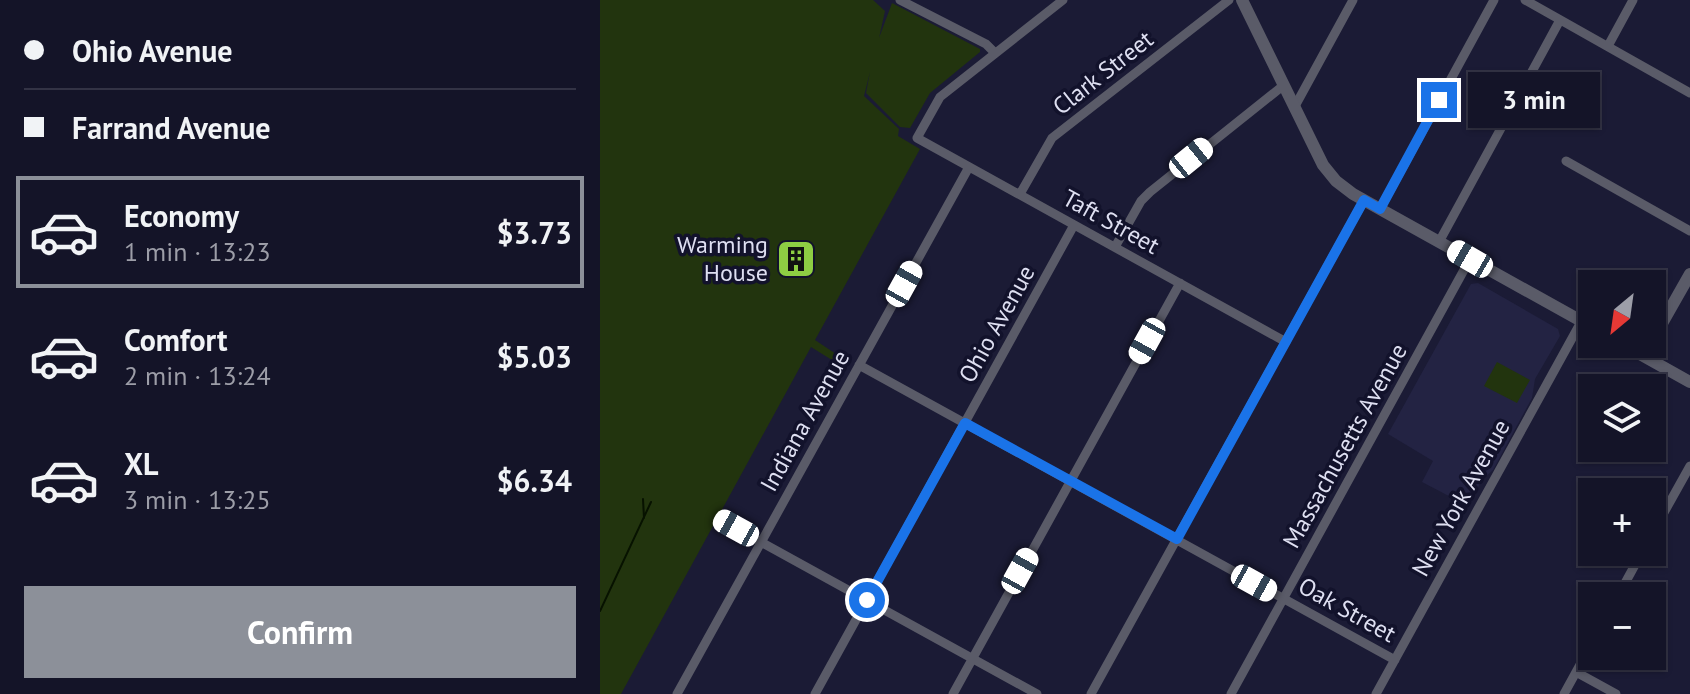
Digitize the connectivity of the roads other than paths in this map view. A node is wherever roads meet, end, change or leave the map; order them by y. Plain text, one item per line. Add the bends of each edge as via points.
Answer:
1 (900, 0) edge
2 (1063, 0) edge
3 (1229, 0) edge
4 (1242, 0) edge
5 (1353, 0) edge
6 (1494, 0) edge
7 (1525, 0) edge
8 (1633, 0) edge
9 (1560, 20) junction
10 (1608, 46) junction
11 (995, 53) junction
12 (1284, 85) junction
13 (1690, 93) edge
14 (1294, 108) junction
15 (1566, 161) dead end
16 (969, 167) junction
17 (1020, 194) junction
18 (1364, 200) junction
19 (1380, 209) junction
20 (1074, 225) junction
21 (1690, 231) edge
22 (1439, 242) junction
23 (1115, 247) junction
24 (1470, 259) junction
25 (1690, 274) edge
26 (1180, 283) junction
27 (1666, 316) edge
28 (1578, 319) edge
29 (1578, 340) edge
30 (1286, 342) junction
31 (1648, 358) edge
32 (859, 365) junction
33 (1690, 382) edge
34 (965, 423) junction
35 (1690, 466) edge
36 (1070, 481) junction
37 (1666, 509) edge
38 (719, 519) dead end
39 (1177, 539) junction
40 (761, 542) junction
41 (1283, 598) junction
42 (867, 600) junction
43 (972, 658) junction
44 (1395, 660) junction
45 (1578, 668) edge
46 (1576, 672) junction
47 (677, 694) edge
48 (815, 694) edge
49 (953, 694) edge
50 (1037, 694) edge
51 (1091, 694) edge
52 (1231, 694) edge
53 (1376, 694) edge
54 (1564, 694) edge
55 (1616, 694) edge

1 - 11 street
2 - 11 street
3 - 17 street, Clark Street via 1052,138
4 - 12 street
5 - 14 street
6 - 19 street
7 - 9 street
8 - 10 street
9 - 10 street
9 - 22 street
10 - 13 street
11 - 16 street, Taft Street via 940,97 917,138
12 - 14 street
12 - 23 street via 1150,192
14 - 18 street via 1323,165
15 - 21 street
16 - 17 street, Taft Street
16 - 32 street, Indiana Avenue
17 - 20 street, Taft Street
18 - 19 street
18 - 30 street
19 - 22 street
20 - 23 street, Taft Street
20 - 34 street, Ohio Avenue
22 - 24 street
23 - 26 street, Taft Street
24 - 28 street
24 - 41 street, Massachusetts Avenue
25 - 27 street
26 - 30 street, Taft Street
26 - 36 street
29 - 44 street, New York Avenue
30 - 39 street
31 - 33 street
32 - 34 street, Oak Street
32 - 40 street, Indiana Avenue
34 - 36 street, Oak Street
34 - 42 street, Ohio Avenue
35 - 37 street
36 - 39 street, Oak Street
36 - 43 street
38 - 40 street
39 - 41 street, Oak Street
39 - 51 street
40 - 42 street
40 - 47 street, Indiana Avenue
41 - 44 street, Oak Street
41 - 52 street, Massachusetts Avenue
42 - 43 street
42 - 48 street, Ohio Avenue
43 - 49 street
43 - 50 street
44 - 53 street, New York Avenue
45 - 46 street
46 - 54 street
46 - 55 street

